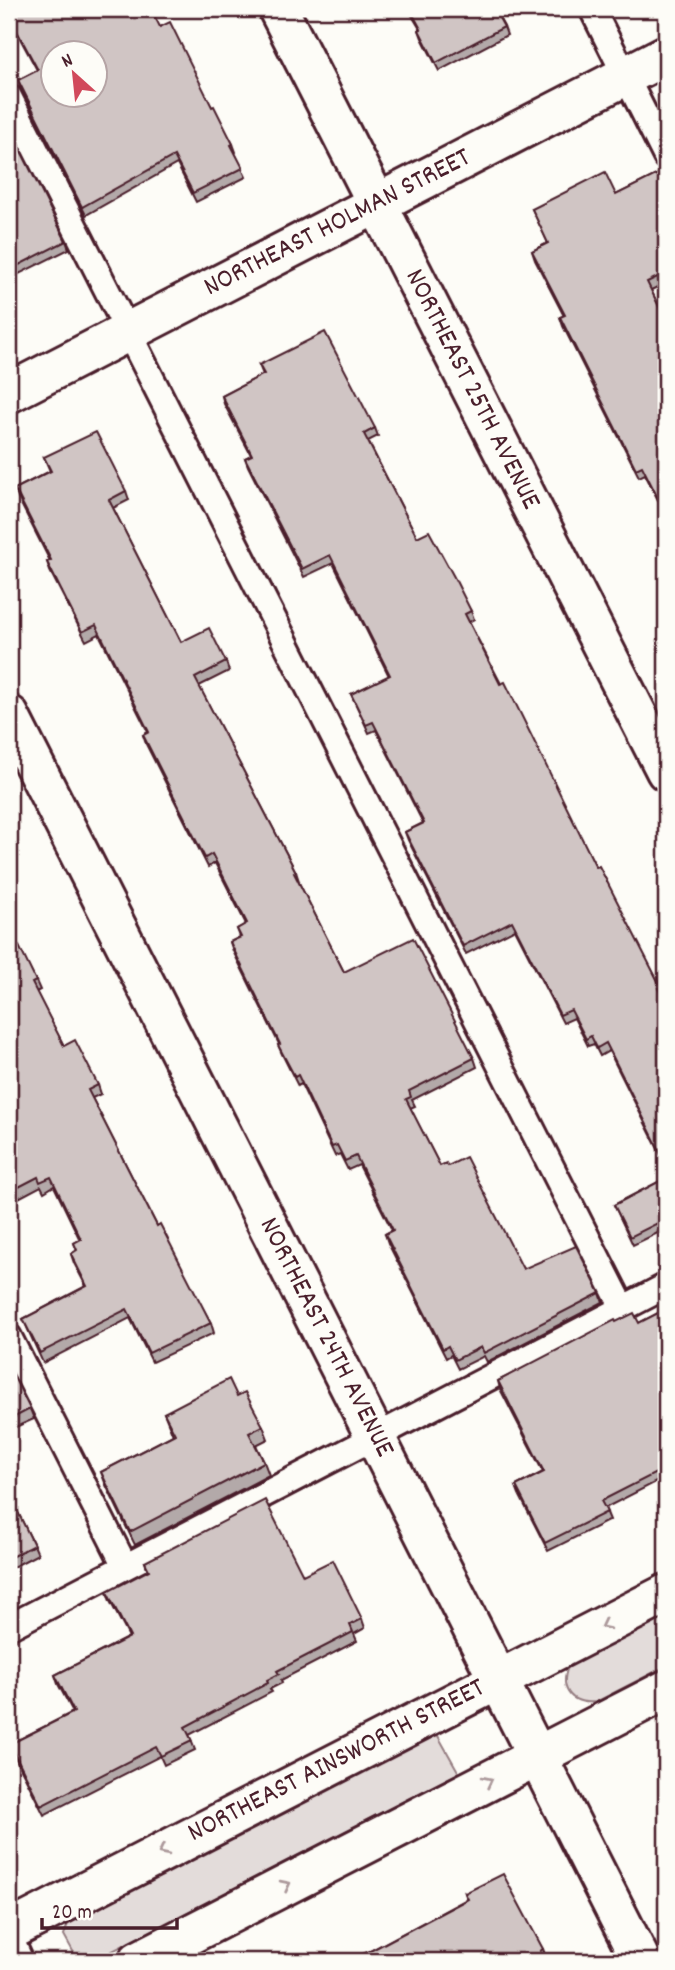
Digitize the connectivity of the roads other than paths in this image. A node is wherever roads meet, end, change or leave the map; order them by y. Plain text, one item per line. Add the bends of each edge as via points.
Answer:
1 (278, 9) edge
2 (592, 9) edge
3 (666, 55) edge
4 (626, 76) junction
5 (9, 97) edge
6 (666, 157) edge
7 (376, 204) junction
8 (129, 331) junction
9 (9, 393) edge
10 (9, 715) edge
11 (666, 771) edge
12 (666, 1286) edge
13 (623, 1308) junction
14 (9, 1338) edge
15 (374, 1436) junction
16 (125, 1566) junction
17 (666, 1594) edge
18 (9, 1627) edge
19 (499, 1679) junction
20 (666, 1690) edge
21 (536, 1756) junction
22 (9, 1931) edge
23 (9, 1952) edge
24 (13, 1961) edge
25 (138, 1961) edge
26 (641, 1961) edge

1 - 7 street, NORTHEAST 25TH AVENUE
2 - 4 lane
3 - 4 street, NORTHEAST HOLMAN STREET
4 - 6 lane
4 - 7 street, NORTHEAST HOLMAN STREET
5 - 8 lane
7 - 8 street, NORTHEAST HOLMAN STREET
7 - 11 street, NORTHEAST 25TH AVENUE
8 - 9 street, NORTHEAST HOLMAN STREET
8 - 13 lane
10 - 15 street, NORTHEAST 24TH AVENUE
12 - 13 lane
13 - 15 lane
14 - 16 lane
15 - 16 lane
15 - 19 street, NORTHEAST 24TH AVENUE
16 - 18 lane
17 -> 19 street, NORTHEAST AINSWORTH STREET
19 - 21 street, NORTHEAST 24TH AVENUE
19 -> 22 street, NORTHEAST AINSWORTH STREET
20 - 21 street
25 -> 21 street
21 - 26 street, NORTHEAST 24TH AVENUE
23 - 24 street

